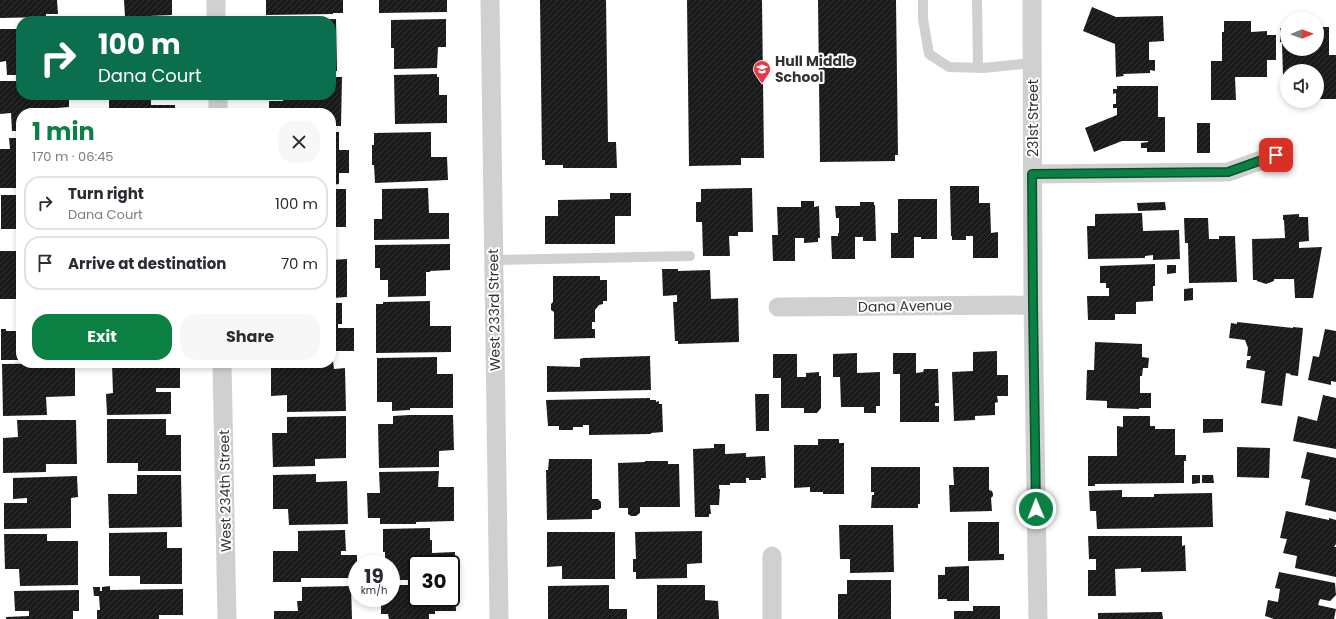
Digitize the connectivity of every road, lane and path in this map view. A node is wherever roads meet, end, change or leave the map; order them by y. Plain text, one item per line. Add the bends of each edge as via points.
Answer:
1 (216, 0) edge
2 (490, 0) edge
3 (923, 0) edge
4 (977, 0) edge
5 (1032, 0) edge
6 (216, 16) edge
7 (1032, 63) junction
8 (978, 68) junction
9 (1276, 155) dead end
10 (1032, 174) junction
11 (690, 256) dead end
12 (493, 260) junction
13 (1033, 305) junction
14 (778, 307) dead end
15 (222, 368) edge
16 (772, 556) dead end
17 (227, 619) edge
18 (499, 619) edge
19 (772, 619) edge
20 (1038, 619) edge

1 - 6 street
2 - 12 street, West 233rd Street
3 - 8 lane via 923,19 929,54 949,67
4 - 8 lane
5 - 7 street, 231st Street
7 - 8 lane
7 - 10 street, 231st Street
9 - 10 street via 1228,172
10 - 13 street, 231st Street
11 - 12 lane
12 - 18 street, West 233rd Street
13 - 14 street, Dana Avenue
13 - 20 street, 231st Street
15 - 17 street, West 234th Street
16 - 19 street

